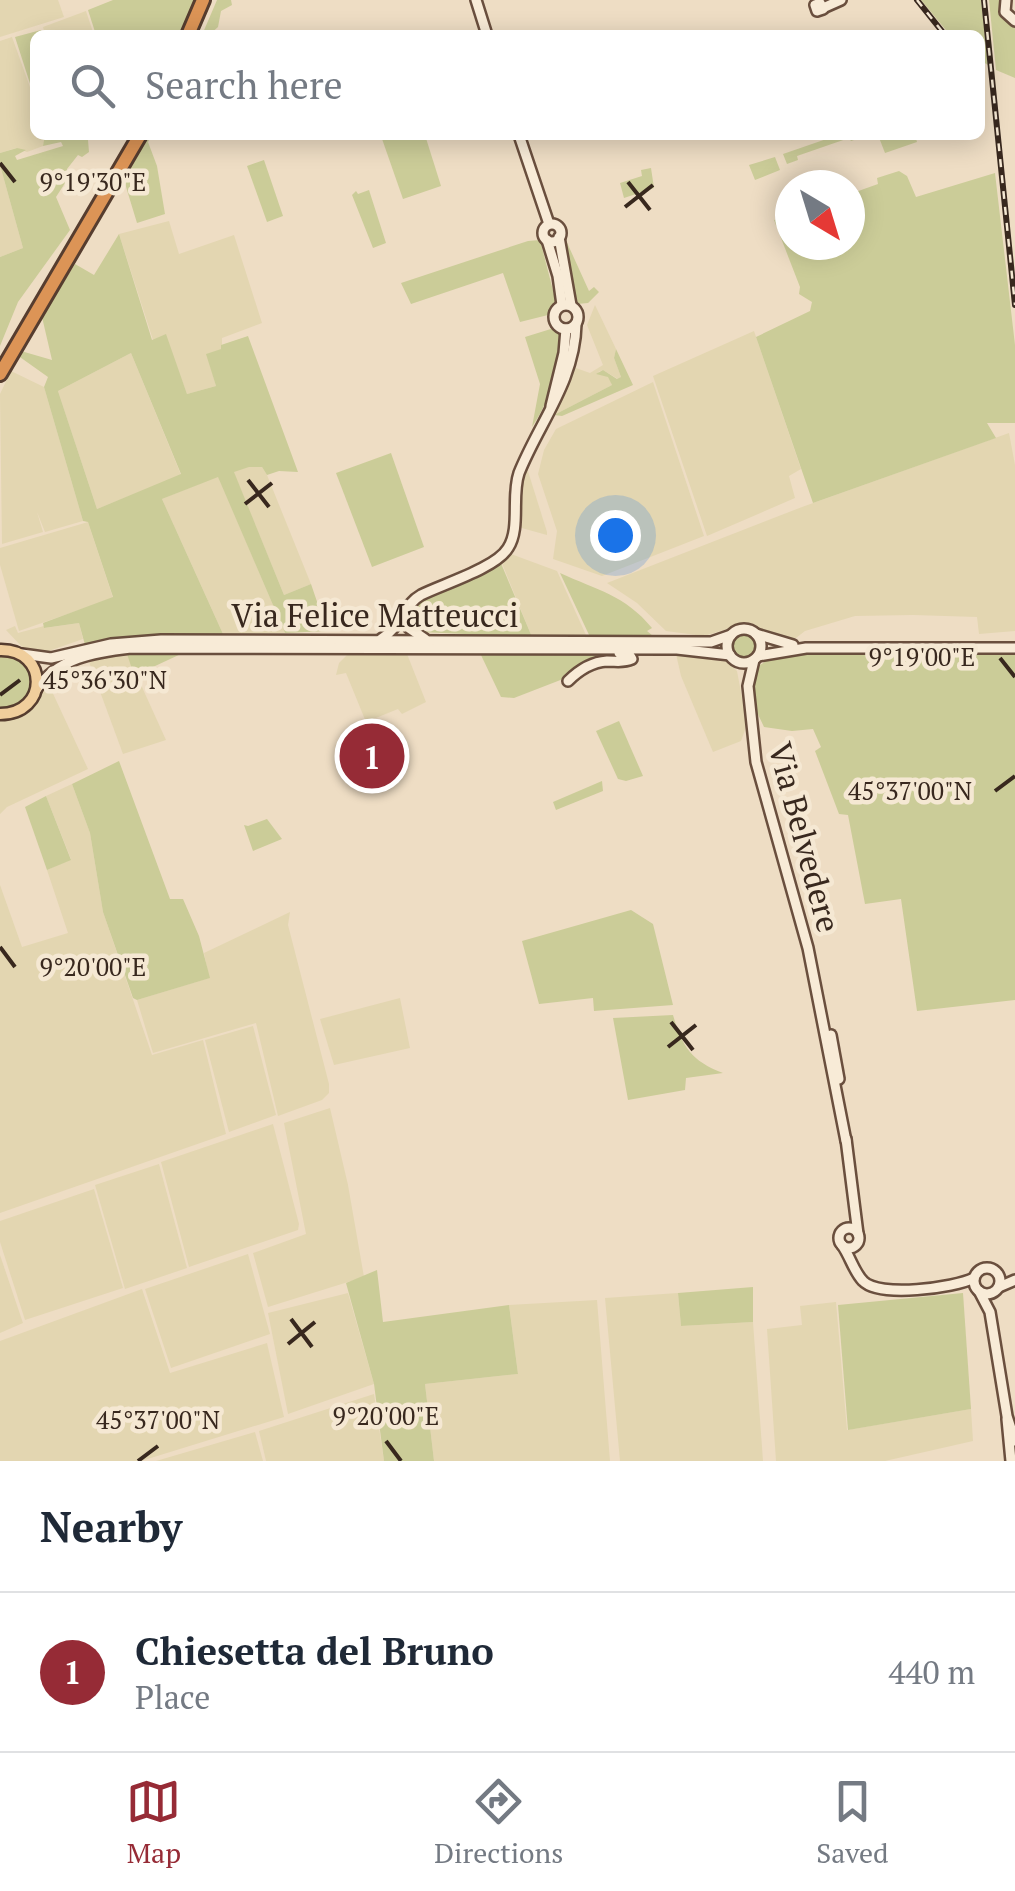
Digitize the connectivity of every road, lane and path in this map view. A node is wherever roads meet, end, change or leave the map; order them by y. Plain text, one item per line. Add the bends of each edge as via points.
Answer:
1 (203, 0) edge
2 (213, 0) edge
3 (476, 0) edge
4 (1006, 0) edge
5 (839, 1) edge
6 (819, 3) edge
7 (1015, 21) edge
8 (190, 30) edge
9 (200, 30) edge
10 (485, 30) edge
11 (129, 140) edge
12 (137, 140) edge
13 (521, 140) edge
14 (549, 224) junction
15 (560, 238) junction
16 (547, 240) junction
17 (567, 305) junction
18 (571, 327) junction
19 (0, 360) edge
20 (0, 374) edge
21 (408, 606) junction
22 (756, 634) junction
23 (731, 636) junction
24 (0, 638) edge
25 (378, 640) junction
26 (428, 640) junction
27 (806, 648) junction
28 (1015, 648) edge
29 (593, 649) junction
30 (11, 652) edge
31 (732, 658) junction
32 (756, 658) junction
33 (568, 682) dead end
34 (748, 686) junction
35 (35, 692) junction
36 (0, 714) edge
37 (819, 999) junction
38 (831, 1034) junction
39 (830, 1060) junction
40 (840, 1084) junction
41 (836, 1095) junction
42 (843, 1108) junction
43 (846, 1140) junction
44 (856, 1205) junction
45 (846, 1230) junction
46 (858, 1239) junction
47 (842, 1245) junction
48 (854, 1265) junction
49 (996, 1273) junction
50 (1015, 1279) edge
51 (977, 1286) junction
52 (996, 1290) junction
53 (990, 1312) junction
54 (1008, 1416) junction
55 (1015, 1440) edge
56 (1011, 1461) edge

1 - 8 highway
2 - 9 highway
3 - 10 street
4 - 7 street via 1005,12
5 - 6 street
11 - 19 highway
12 - 20 highway
13 - 14 street
14 - 15 street via 559,227
14 - 16 street
15 - 16 street
15 - 17 street
16 - 17 street
17 - 18 street via 578,314
17 - 18 street via 554,318 560,328
18 - 21 street via 570,364 520,472 507,551
21 - 25 street via 397,628
21 - 26 street via 409,628
22 - 23 street, Via Felice Matteucci via 746,629
22 - 27 street, Via Felice Matteucci
22 - 32 street
23 - 26 street, Via Felice Matteucci via 698,642
23 - 31 street
24 - 30 main road
25 - 26 street, Via Felice Matteucci
25 - 30 street, Via Felice Matteucci via 146,641 50,658
27 - 28 street, Via Felice Matteucci
27 - 32 street, Via Felice Matteucci
29 - 31 street, Via Felice Matteucci via 694,650
29 - 33 street via 632,658 599,662
29 - 35 street, Via Felice Matteucci via 130,648 61,665
30 - 35 main road via 35,672
31 - 32 street, Via Felice Matteucci
31 - 34 street, Via Belvedere
32 - 34 street, Via Belvedere
34 - 37 street, Via Belvedere via 756,762
35 - 36 main road via 22,709
37 - 38 street, Via Belvedere
37 - 39 street, Via Belvedere
38 - 39 street
38 - 40 street, Via Belvedere
39 - 40 street
39 - 41 street, Via Belvedere
40 - 42 street, Via Belvedere
41 - 42 street, Via Belvedere
41 - 43 street, Via Belvedere
42 - 43 street, Via Belvedere
43 - 44 street, Via Belvedere
44 - 45 street
44 - 46 street, Via Belvedere
45 - 46 street
45 - 47 street
46 - 47 street via 850,1248
46 - 48 street, Via Belvedere
47 - 48 street
48 - 51 street via 863,1282 881,1290
49 - 50 street
49 - 51 street via 985,1269
49 - 52 street
50 - 52 street
51 - 52 street via 989,1294
51 - 53 street
52 - 53 street
53 - 54 street
54 - 55 street
54 - 56 street

